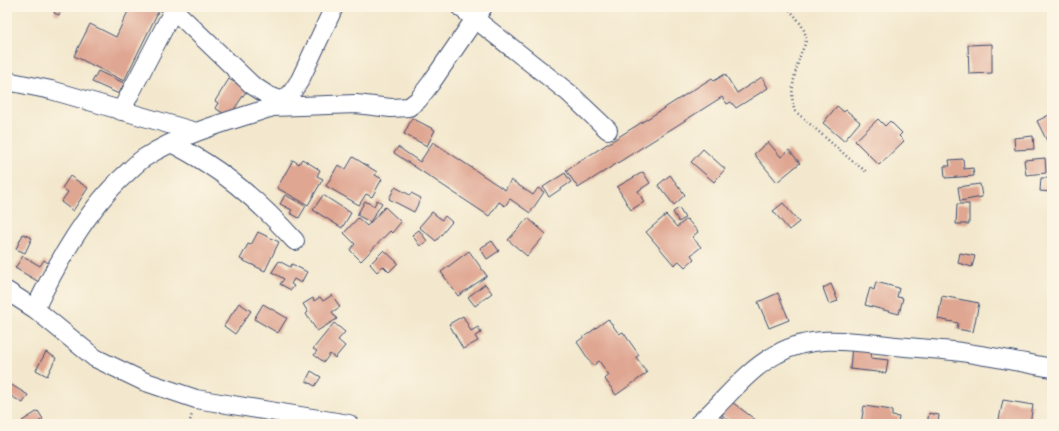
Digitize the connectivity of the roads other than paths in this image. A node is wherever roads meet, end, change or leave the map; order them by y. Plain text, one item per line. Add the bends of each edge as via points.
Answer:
1 (334, 7) edge
2 (460, 7) edge
3 (174, 9) edge
4 (479, 13) edge
5 (7, 82) edge
6 (278, 104) junction
7 (121, 111) junction
8 (608, 130) dead end
9 (196, 132) junction
10 (171, 143) junction
11 (295, 241) dead end
12 (7, 290) edge
13 (35, 309) junction
14 (1052, 368) edge
15 (349, 424) edge
16 (698, 424) edge

1 - 6 street via 300,80 292,92
2 - 4 street
3 - 6 street via 252,85
3 - 7 street
4 - 6 street via 418,100 409,107
4 - 8 street
5 - 7 street via 51,90
6 - 9 street
7 - 9 street
9 - 10 street
10 - 11 street via 207,163 240,188
10 - 13 street via 142,159 103,197 62,256
12 - 13 street
13 - 15 street via 95,358 144,381 196,399
14 - 16 street via 954,351 837,340 811,342 792,347 765,361 742,379

